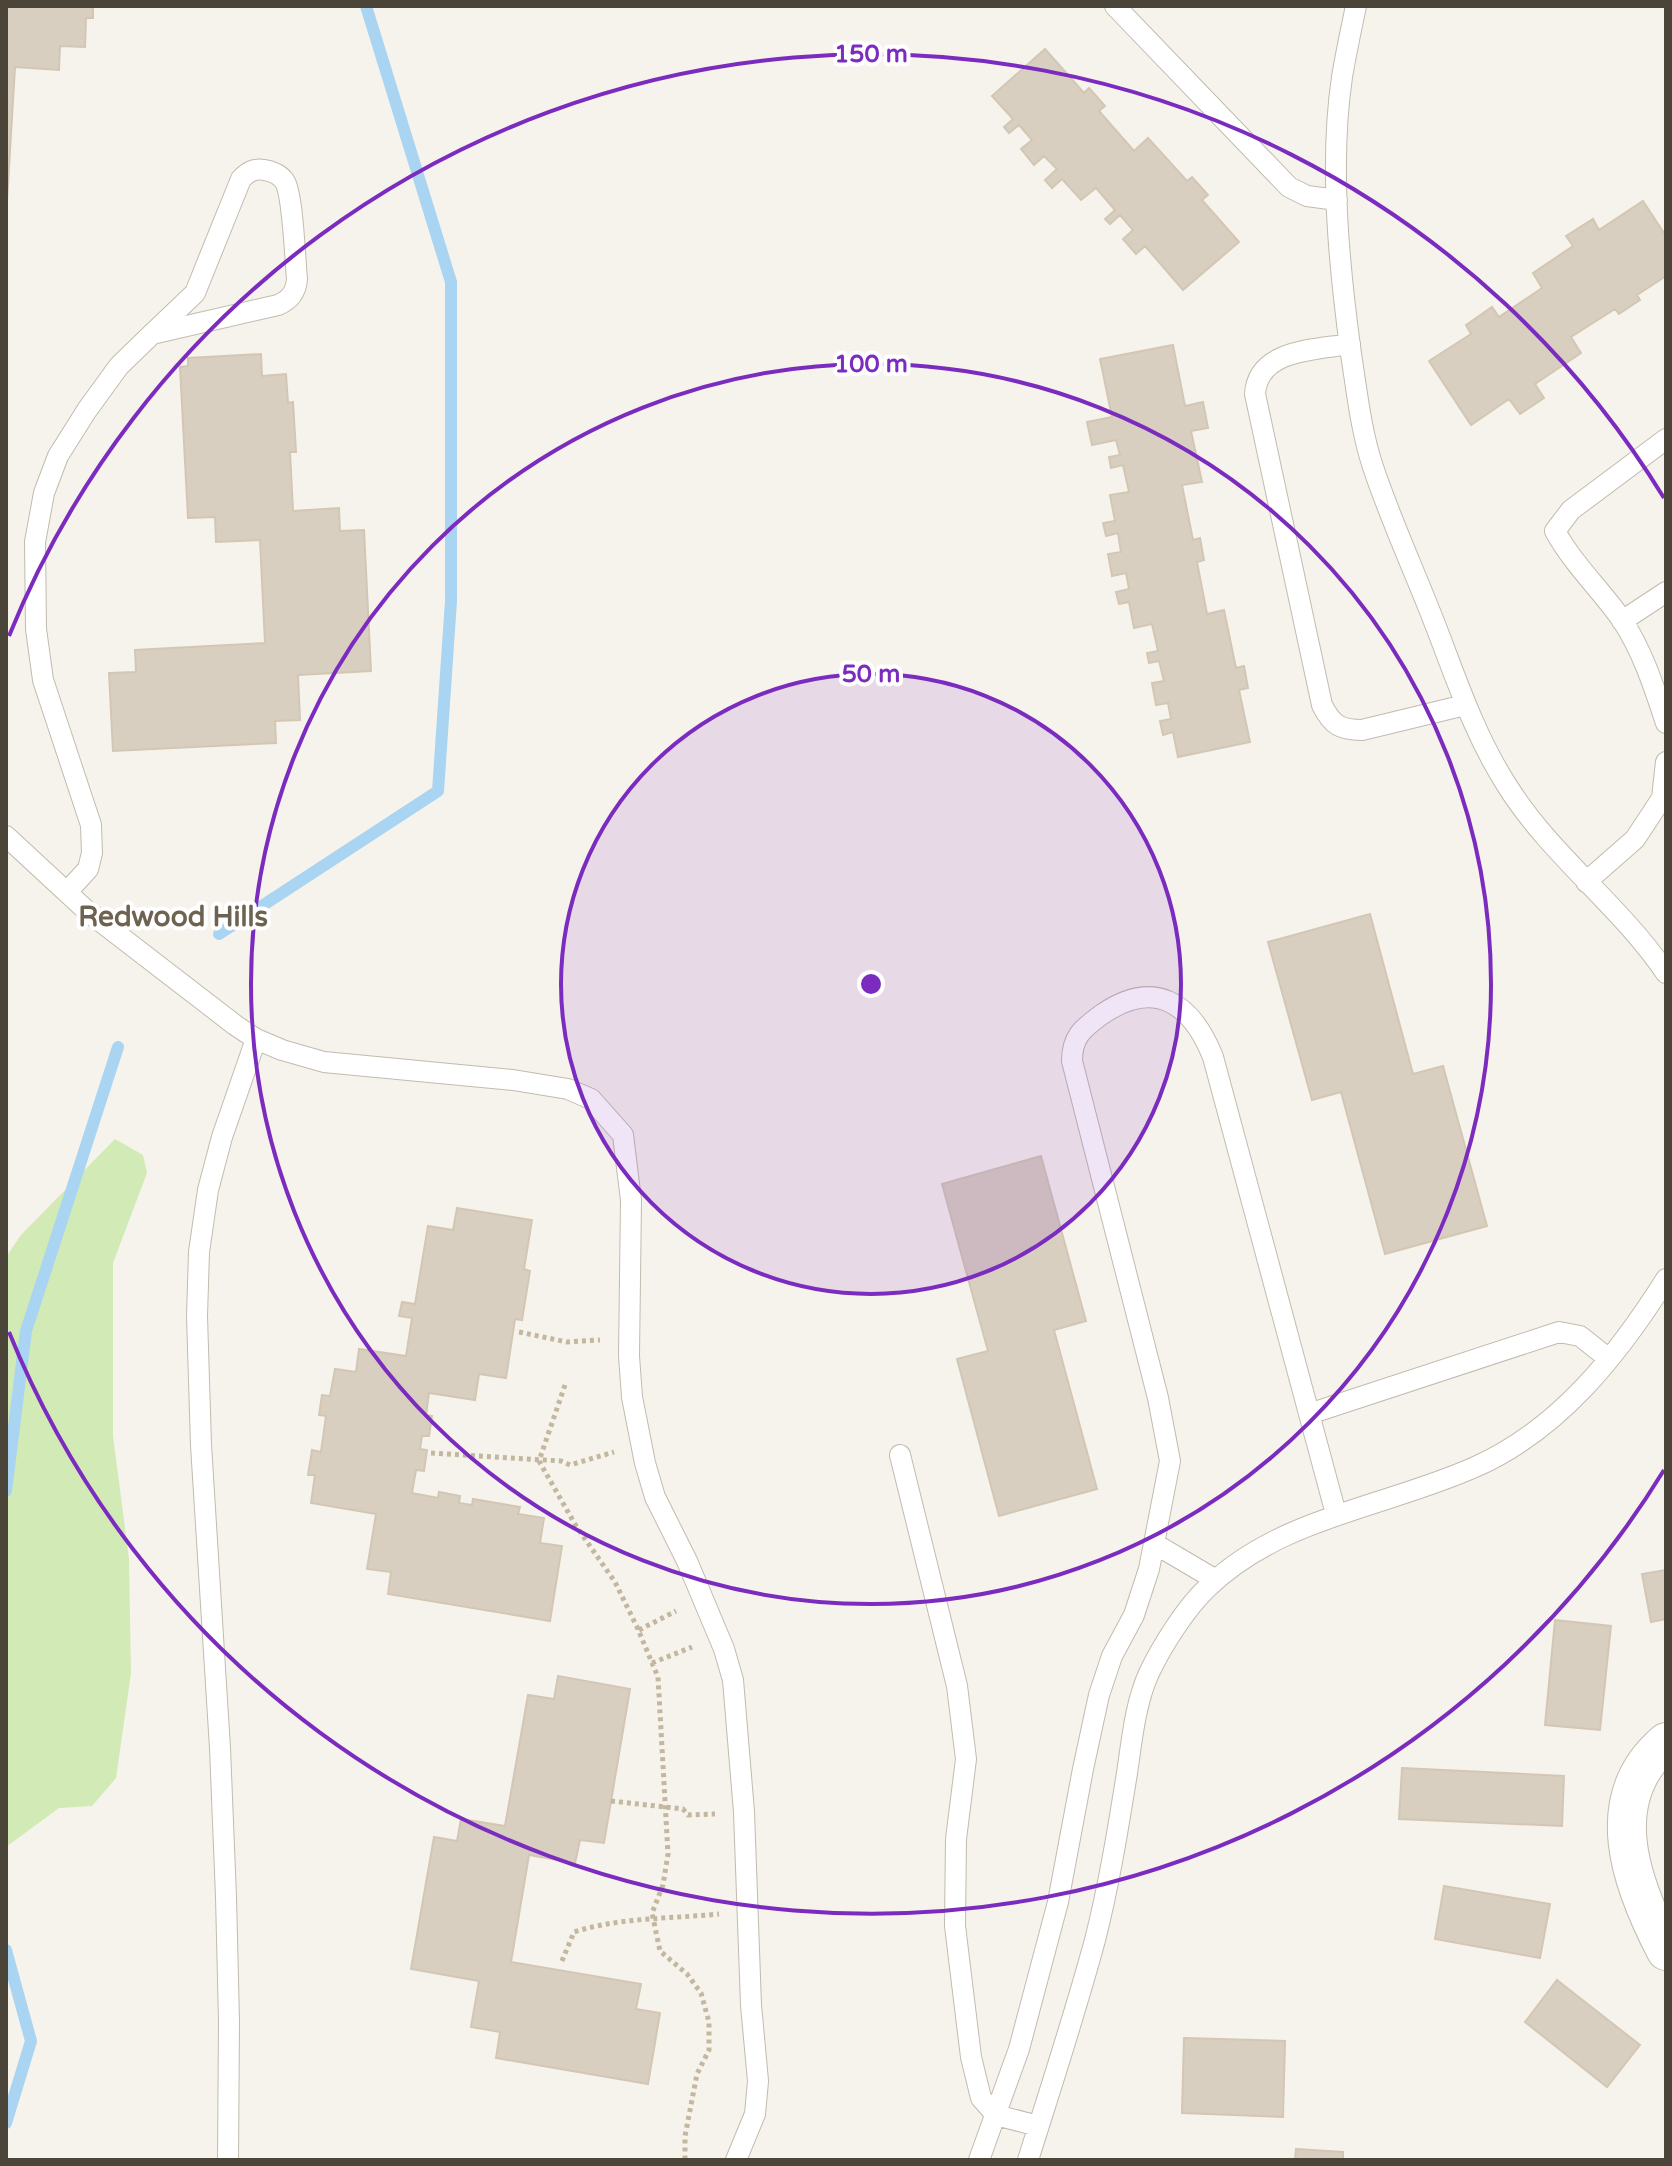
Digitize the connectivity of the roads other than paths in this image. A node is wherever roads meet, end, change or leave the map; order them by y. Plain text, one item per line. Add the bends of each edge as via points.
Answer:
1 (1115, 6) edge
2 (1356, 6) edge
3 (1337, 200) junction
4 (152, 334) junction
5 (1350, 344) junction
6 (1666, 439) edge
7 (1666, 592) edge
8 (1622, 621) junction
9 (1465, 705) junction
10 (1666, 723) edge
11 (1666, 762) edge
12 (6, 836) edge
13 (1586, 882) junction
14 (67, 892) junction
15 (1666, 973) edge
16 (256, 1039) junction
17 (1666, 1279) edge
18 (1609, 1359) junction
19 (1309, 1414) junction
20 (900, 1455) dead end
21 (1336, 1514) junction
22 (1155, 1544) junction
23 (1216, 1580) junction
24 (1666, 1742) edge
25 (1666, 1951) edge
26 (996, 2115) junction
27 (1038, 2126) junction
28 (228, 2160) edge
29 (736, 2160) edge
30 (979, 2160) edge
31 (1028, 2160) edge

1 - 3 lane via 1289,187
2 - 3 lane via 1342,79
3 - 5 lane
4 - 4 lane via 290,298 297,279 289,193 282,178 260,169 241,179 195,293
4 - 14 lane via 119,366 58,456 35,542 36,629 43,680 91,825 88,869
5 - 9 lane via 1373,466
5 - 9 lane via 1283,356 1256,381 1322,705 1337,726 1348,730
6 - 8 lane via 1571,510 1555,531
7 - 8 lane
8 - 10 lane via 1647,665
9 - 13 lane via 1525,812
11 - 13 lane via 1662,798 1635,839
12 - 14 lane
13 - 15 lane
14 - 16 lane
16 - 28 lane via 208,1190 197,1316 227,1928
16 - 29 lane via 324,1062 568,1089 591,1099 623,1135 631,1200 629,1356 641,1444 655,1497 687,1561 733,1680 758,2081 755,2114
17 - 18 lane
18 - 19 lane via 1580,1336 1559,1332
18 - 21 lane via 1551,1420 1516,1447 1438,1482
19 - 21 lane
19 - 22 lane via 1204,1035 1194,1020 1167,1001 1137,997 1122,1003 1078,1035 1072,1061 1168,1448
20 - 26 lane via 957,1686 966,1759 956,1839 955,1926 971,2057 981,2098
21 - 23 lane via 1261,1549
22 - 23 lane
22 - 26 lane via 1134,1615 1099,1695 1058,1902
23 - 27 lane via 1183,1617 1149,1674 1095,1938
24 - 25 street via 1642,1768 1626,1819 1629,1859
26 - 27 lane
26 - 30 lane
27 - 31 lane

